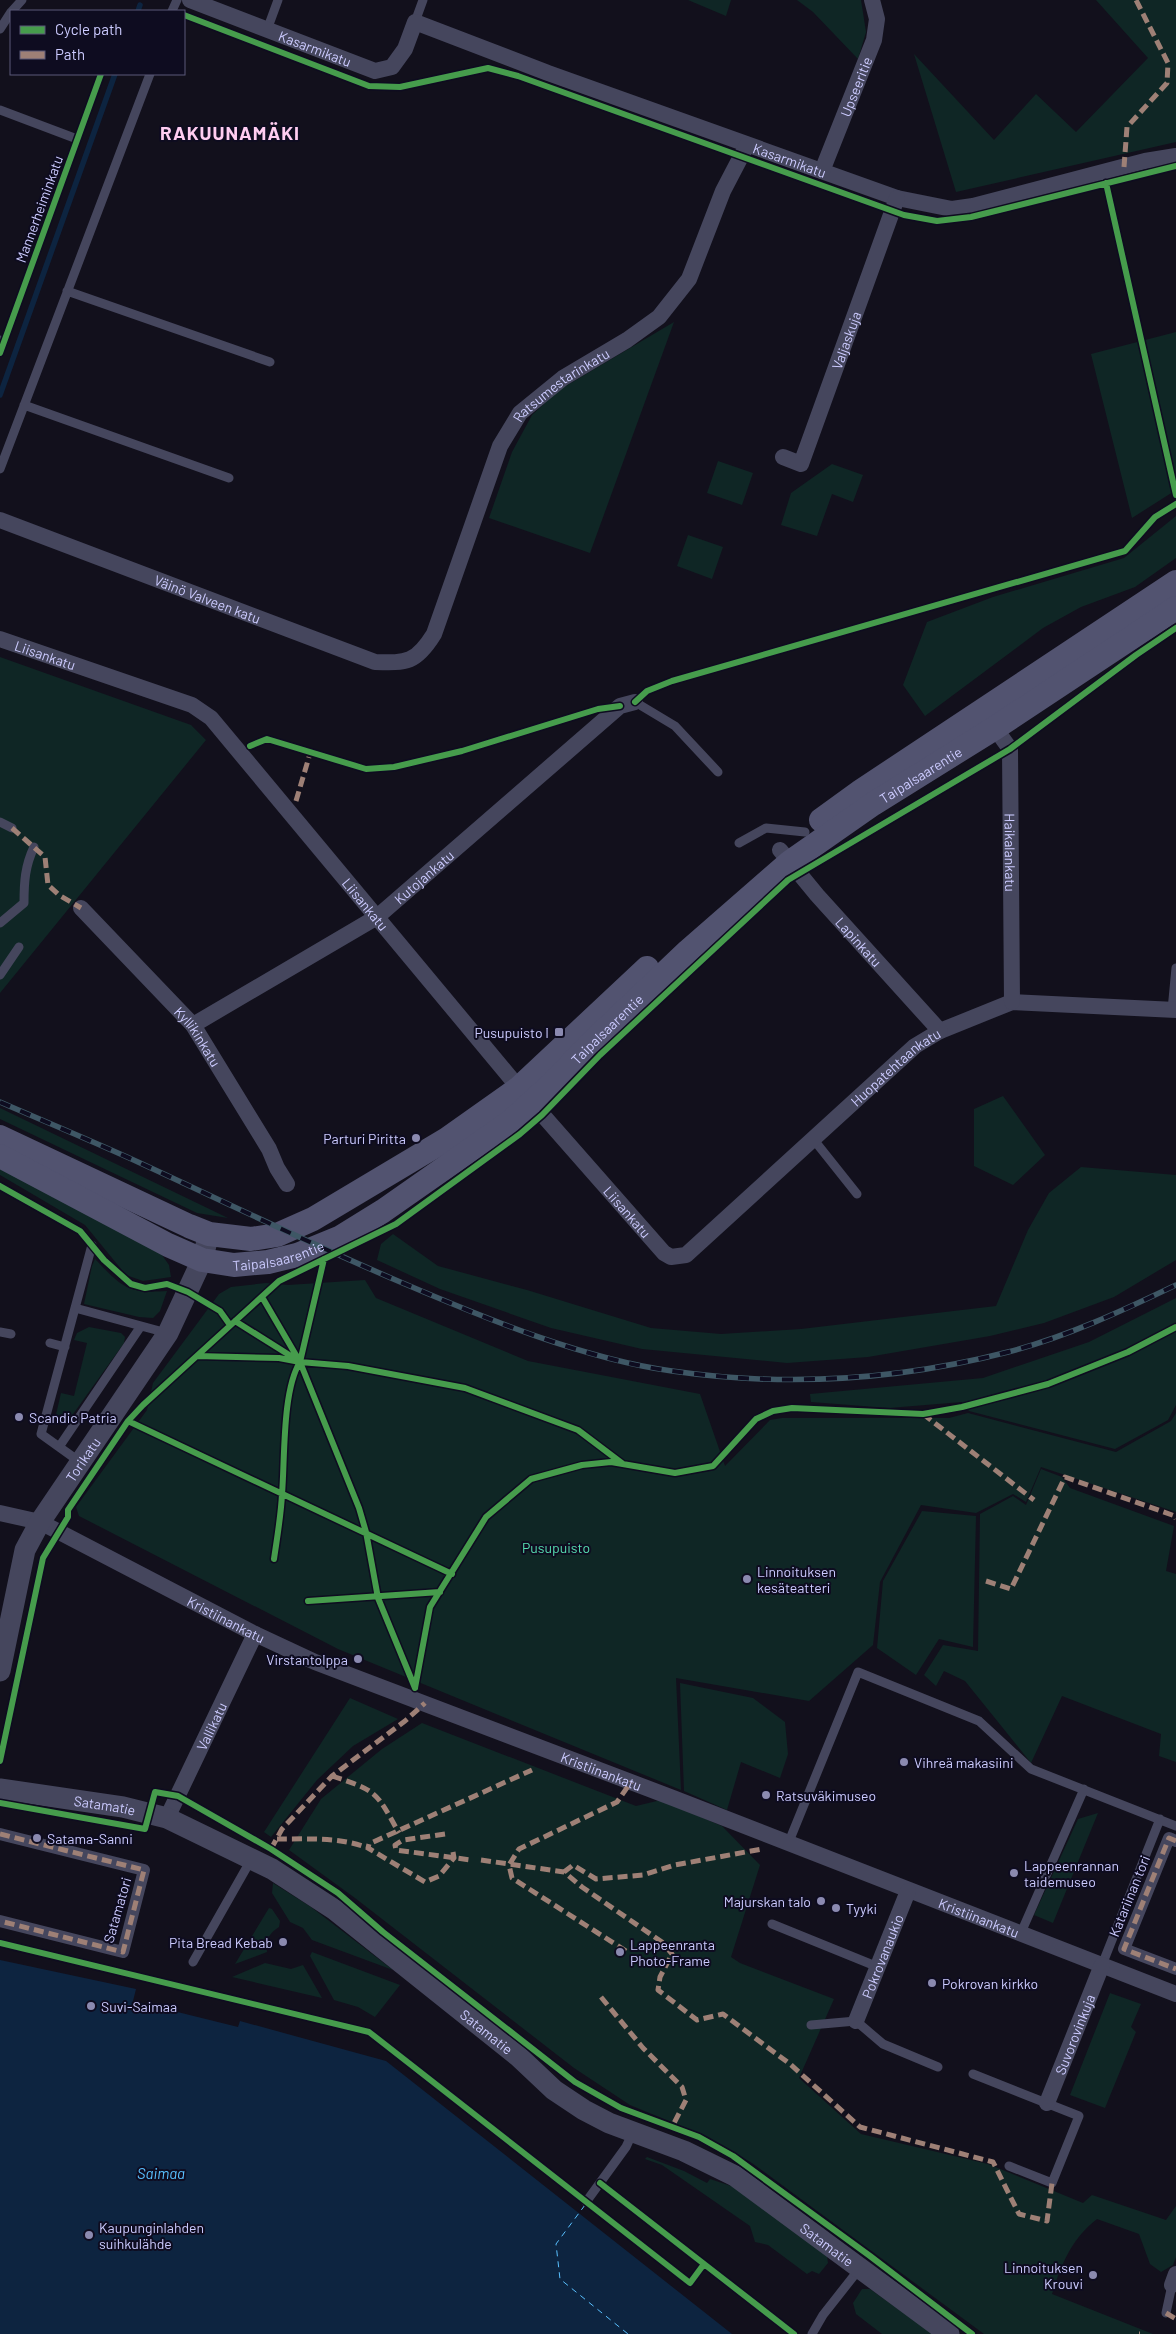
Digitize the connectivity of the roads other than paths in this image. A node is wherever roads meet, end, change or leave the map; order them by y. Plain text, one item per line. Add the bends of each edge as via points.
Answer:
1 (22, 0) edge
2 (188, 0) edge
3 (278, 0) edge
4 (423, 0) edge
5 (872, 0) edge
6 (14, 10) edge
7 (173, 10) edge
8 (10, 15) edge
9 (415, 22) junction
10 (0, 29) edge
11 (267, 30) junction
12 (150, 75) edge
13 (0, 110) edge
14 (77, 139) dead end
15 (747, 145) junction
16 (1176, 156) edge
17 (822, 171) junction
18 (897, 198) junction
19 (68, 291) junction
20 (270, 362) dead end
21 (24, 405) junction
22 (783, 457) dead end
23 (0, 469) edge
24 (229, 478) dead end
25 (0, 520) edge
26 (1176, 582) edge
27 (1176, 608) edge
28 (0, 639) edge
29 (417, 656) joint
30 (635, 702) joint
31 (989, 720) junction
32 (718, 772) dead end
33 (0, 822) edge
34 (12, 828) dead end
35 (805, 832) junction
36 (739, 843) dead end
37 (34, 848) dead end
38 (785, 856) junction
39 (81, 908) dead end
40 (377, 917) junction
41 (0, 923) edge
42 (19, 947) dead end
43 (1176, 968) edge
44 (2, 970) edge
45 (1012, 1002) junction
46 (1174, 1010) edge
47 (193, 1025) junction
48 (940, 1032) junction
49 (526, 1095) junction
50 (0, 1137) edge
51 (814, 1140) junction
52 (0, 1156) edge
53 (287, 1184) dead end
54 (857, 1194) dead end
55 (209, 1234) junction
56 (92, 1245) dead end
57 (671, 1257) joint
58 (202, 1260) junction
59 (75, 1308) junction
60 (141, 1326) junction
61 (0, 1332) edge
62 (168, 1333) junction
63 (11, 1334) dead end
64 (50, 1343) dead end
65 (64, 1347) junction
66 (60, 1447) junction
67 (81, 1463) junction
68 (0, 1513) edge
69 (40, 1522) junction
70 (255, 1634) junction
71 (0, 1671) edge
72 (0, 1788) edge
73 (1084, 1790) junction
74 (167, 1818) junction
75 (1160, 1819) junction
76 (1176, 1826) edge
77 (0, 1834) edge
78 (1176, 1841) edge
79 (788, 1844) junction
80 (252, 1858) junction
81 (908, 1891) junction
82 (0, 1922) edge
83 (772, 1924) dead end
84 (1020, 1934) junction
85 (194, 1962) dead end
86 (1102, 1965) junction
87 (878, 1967) junction
88 (1176, 1969) edge
89 (1176, 1994) edge
90 (856, 2021) junction
91 (811, 2026) dead end
92 (938, 2067) dead end
93 (973, 2074) dead end
94 (1047, 2104) junction
95 (633, 2132) junction
96 (1009, 2166) dead end
97 (586, 2202) dead end
98 (861, 2268) junction
99 (1174, 2279) edge
100 (1166, 2313) dead end
101 (812, 2334) edge
102 (949, 2334) edge

1 - 6 lane
2 - 7 lane
2 - 11 street, Kasarmikatu
3 - 11 lane
4 - 9 lane, Kasarmikatu
5 - 17 street, Upseeritie via 877,19 874,40
8 - 10 lane
9 - 11 street, Kasarmikatu via 405,49 392,67 375,71
9 - 15 street, Kasarmikatu
12 - 19 lane
13 - 14 lane
15 - 17 street, Kasarmikatu
15 - 29 street, Ratsumestarinkatu via 724,191 689,279 669,305 627,340 563,378 520,413 500,446 434,634 426,649
16 - 18 street, Kasarmikatu via 960,208
17 - 18 street, Kasarmikatu
18 - 22 street, Valjaskuja via 801,464
19 - 20 lane
19 - 21 lane
21 - 23 lane
21 - 24 lane
25 - 29 street, Väinö Valveen katu via 375,662 404,663
26 - 31 main road, Taipalsaarentie via 1085,641
27 - 31 main road, Taipalsaarentie
28 - 40 street, Liisankatu via 192,705 211,718
30 - 32 lane via 675,726
30 - 40 street, Kutojankatu via 620,706
31 - 35 main road, Taipalsaarentie via 861,791
31 - 38 main road, Taipalsaarentie via 873,804
31 - 45 street, Haikalankatu via 1010,749
33 - 34 lane
35 - 36 lane via 766,828
35 - 38 main road, Taipalsaarentie
37 - 41 lane via 26,864 24,903
38 - 48 street, Lapinkatu
38 - 49 main road, Taipalsaarentie via 688,951
39 - 47 street, Kyllikinkatu
40 - 47 street, Kutojankatu
40 - 49 street, Liisankatu
42 - 44 lane
43 - 46 lane
45 - 46 street, Huopatehtaankatu
45 - 48 street, Huopatehtaankatu
47 - 53 street, Kyllikinkatu
48 - 51 street, Huopatehtaankatu via 915,1046
49 - 55 main road, Taipalsaarentie via 313,1219 277,1236 251,1239
49 - 57 street, Liisankatu via 664,1253
49 - 58 main road, Taipalsaarentie via 510,1122 341,1237 297,1255 268,1262 234,1265
50 - 55 main road, Taipalsaarentie
51 - 54 lane
51 - 57 street, Huopatehtaankatu via 686,1256
52 - 58 main road, Taipalsaarentie
55 - 58 street, Torikatu
56 - 59 lane
58 - 62 street, Torikatu
59 - 60 lane
59 - 65 lane
60 - 62 lane
60 - 66 lane
61 - 63 lane
62 - 67 street, Torikatu
64 - 65 lane
65 - 66 lane via 41,1434
66 - 67 lane
67 - 69 street, Torikatu
68 - 69 street, Kristiinankatu
69 - 70 street, Kristiinankatu
69 - 71 street, Torikatu via 25,1550
70 - 74 street, Vallikatu
70 - 79 street, Kristiinankatu via 315,1662
72 - 74 street, Satamatie via 123,1807
73 - 75 lane
73 - 79 lane via 1031,1769 979,1720 858,1672
73 - 84 lane
74 - 80 street, Satamatie
75 - 76 lane
75 - 86 lane
77 - 82 street, Satamatori via 144,1870 123,1952
78 - 88 street, Katariinan tori via 1169,1838 1124,1949
79 - 81 street, Kristiinankatu
80 - 85 lane
80 - 95 street, Satamatie via 308,1890 335,1910 519,2057 554,2090 584,2110
81 - 84 street, Kristiinankatu
81 - 87 street, Pokrovanaukio
83 - 87 lane
84 - 86 street, Kristiinankatu
86 - 89 street, Kristiinankatu
86 - 94 street, Suvorovinkuja
87 - 90 street, Pokrovanaukio
90 - 91 lane
90 - 92 lane via 883,2044
93 - 94 lane
94 - 96 lane via 1079,2116 1052,2183
95 - 97 lane via 626,2147
95 - 98 street, Satamatie via 684,2151 735,2176
98 - 101 lane
98 - 102 street, Satamatie
99 - 100 lane

